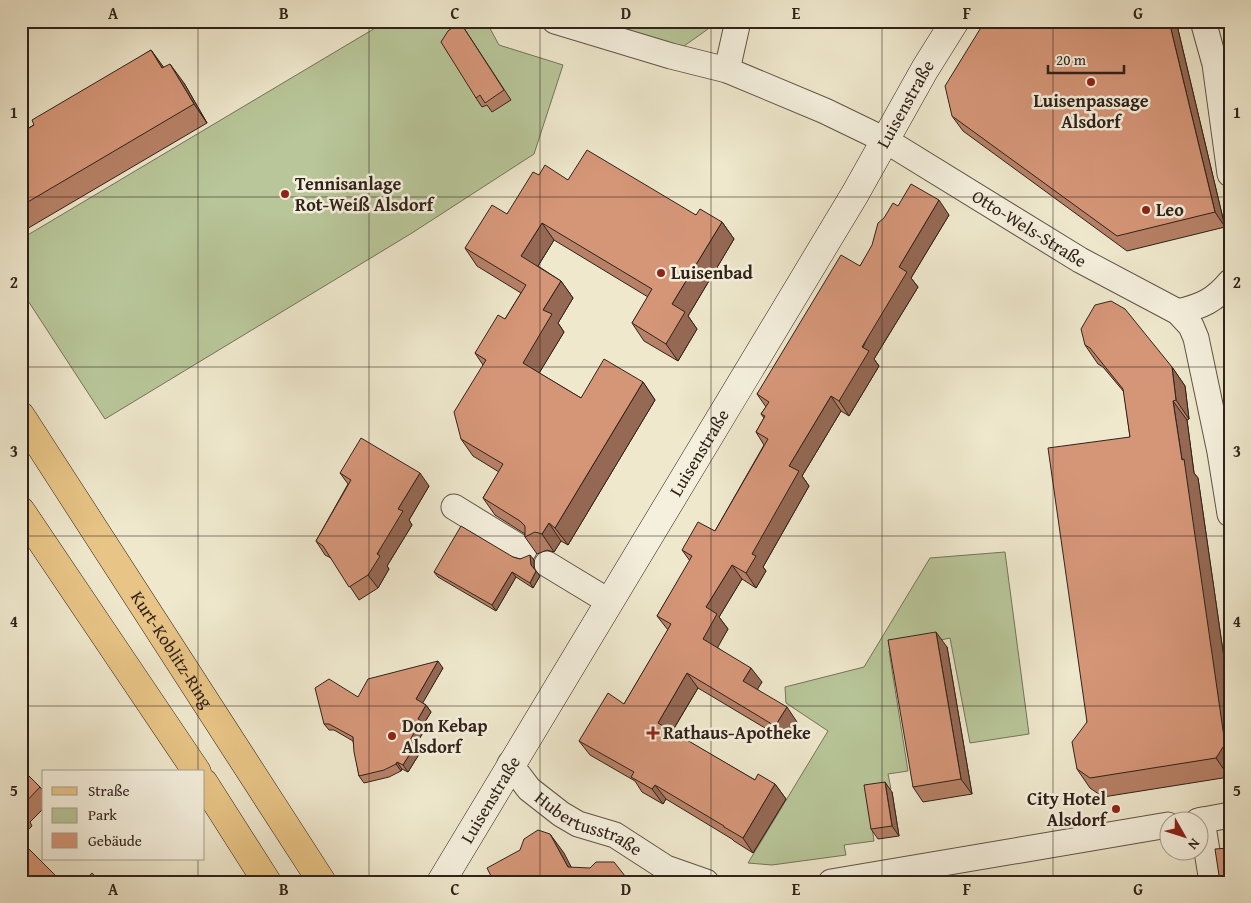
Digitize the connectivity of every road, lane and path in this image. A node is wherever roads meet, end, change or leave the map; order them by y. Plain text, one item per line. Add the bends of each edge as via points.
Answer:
1 (555, 21) edge
2 (738, 21) edge
3 (955, 21) edge
4 (1203, 21) edge
5 (727, 70) junction
6 (885, 140) junction
7 (1230, 174) edge
8 (1230, 282) edge
9 (1178, 312) junction
10 (21, 416) edge
11 (454, 507) dead end
12 (21, 511) edge
13 (1230, 514) edge
14 (524, 550) edge
15 (547, 564) dead end
16 (608, 602) junction
17 (510, 764) junction
18 (196, 770) edge
19 (205, 785) edge
20 (1230, 815) edge
21 (1208, 819) edge
22 (1158, 828) edge
23 (1208, 860) edge
24 (267, 882) edge
25 (322, 882) edge
26 (440, 882) edge
27 (706, 882) edge
28 (831, 882) edge
29 (1212, 882) edge

1 - 5 street, Otto-Wels-Straße
2 - 5 street
3 - 6 main road, Luisenstraße
4 - 7 street via 1215,64
5 - 6 street, Otto-Wels-Straße
6 - 9 street, Otto-Wels-Straße via 1080,260
6 - 16 main road, Luisenstraße
8 - 9 street via 1219,295 1197,307
9 - 13 street, Otto-Wels-Straße via 1191,326 1196,338
10 - 25 main road, Kurt-Koblitz-Ring
11 - 14 street
12 - 18 main road
15 - 16 street
16 - 17 main road, Luisenstraße
17 - 26 main road, Luisenstraße
17 - 27 street, Hubertusstraße via 529,789 561,814 578,824 615,835 666,868
19 - 24 main road
20 - 21 street
22 - 28 street
23 - 29 street

